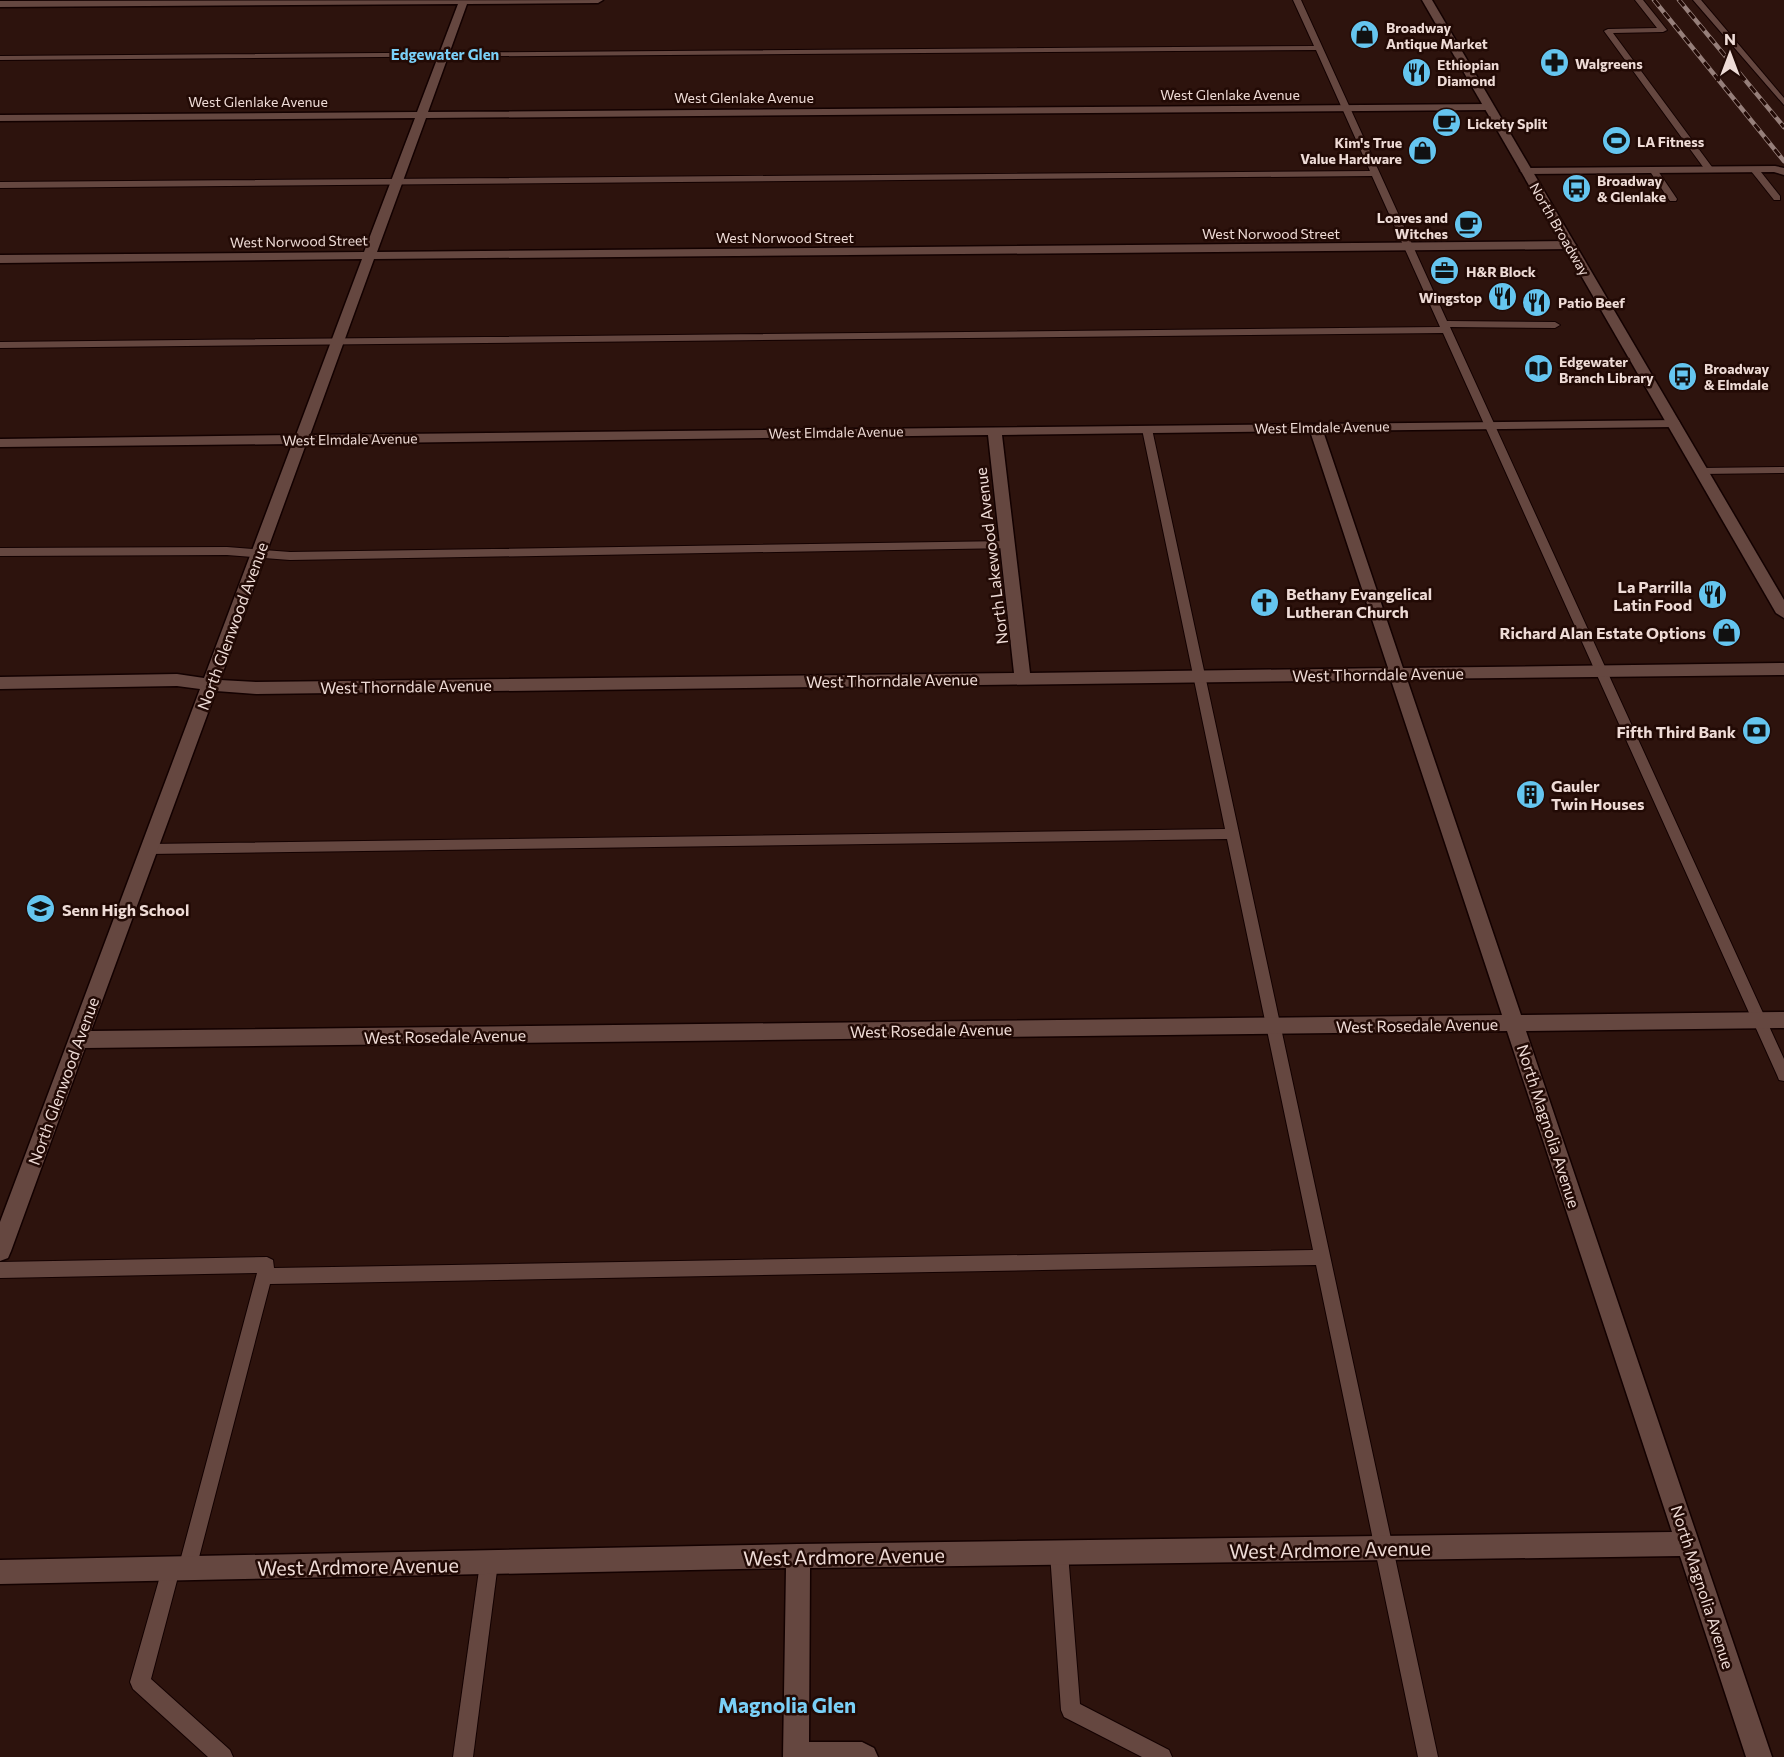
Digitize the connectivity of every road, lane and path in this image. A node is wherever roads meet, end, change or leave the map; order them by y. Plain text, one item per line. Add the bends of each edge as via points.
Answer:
1 (464, 0) edge
2 (598, 0) edge
3 (1297, 0) edge
4 (1427, 0) edge
5 (1640, 0) edge
6 (1697, 0) edge
7 (0, 4) edge
8 (1319, 48) junction
9 (444, 54) junction
10 (0, 58) edge
11 (1784, 103) edge
12 (1489, 107) junction
13 (1346, 108) junction
14 (421, 115) junction
15 (0, 118) edge
16 (1781, 168) edge
17 (1709, 169) junction
18 (1754, 169) junction
19 (1653, 170) junction
20 (1526, 171) junction
21 (1375, 173) junction
22 (396, 182) junction
23 (0, 185) edge
24 (1777, 198) dead end
25 (1673, 199) dead end
26 (1570, 245) junction
27 (1409, 247) junction
28 (369, 256) junction
29 (0, 259) edge
30 (1555, 325) dead end
31 (1445, 327) junction
32 (337, 341) junction
33 (0, 345) edge
34 (1673, 423) junction
35 (1490, 425) junction
36 (1315, 427) junction
37 (1147, 429) junction
38 (994, 430) junction
39 (301, 440) junction
40 (0, 443) edge
41 (1784, 470) edge
42 (1701, 471) junction
43 (1008, 545) junction
44 (0, 552) edge
45 (258, 554) junction
46 (1784, 613) edge
47 (1784, 669) edge
48 (1601, 672) junction
49 (1398, 674) junction
50 (1200, 676) junction
51 (1023, 678) junction
52 (0, 683) edge
53 (210, 685) junction
54 (1233, 834) junction
55 (149, 849) junction
56 (1784, 1020) edge
57 (1759, 1021) junction
58 (1515, 1023) junction
59 (1274, 1026) junction
60 (78, 1040) junction
61 (1784, 1075) edge
62 (0, 1251) edge
63 (1323, 1257) junction
64 (0, 1270) edge
65 (264, 1276) junction
66 (1688, 1544) junction
67 (1384, 1548) junction
68 (1059, 1553) junction
69 (798, 1556) junction
70 (489, 1563) junction
71 (179, 1569) junction
72 (0, 1572) edge
73 (796, 1756) edge
74 (223, 1757) edge
75 (463, 1757) edge
76 (865, 1757) edge
77 (1162, 1757) edge
78 (1428, 1757) edge
79 (1760, 1757) edge

1 - 2 street
1 - 7 street
1 - 9 street, North Glenwood Avenue
3 - 8 lane
4 - 12 street, North Broadway
5 - 17 lane via 1663,30 1608,31
6 - 11 lane
8 - 9 lane
8 - 13 lane
9 - 10 lane
9 - 14 street, North Glenwood Avenue
12 - 13 street, West Glenlake Avenue
12 - 20 street, North Broadway
13 - 14 street, West Glenlake Avenue
13 - 21 lane
14 - 15 street, West Glenlake Avenue
14 - 22 street, North Glenwood Avenue
16 - 18 street
17 - 18 street
17 - 19 street
18 - 24 lane
19 - 20 street
19 - 25 lane
20 - 26 street, North Broadway
21 - 22 lane
21 - 27 lane
22 - 23 lane
22 - 28 street, North Glenwood Avenue
26 - 27 street, West Norwood Street
26 - 34 street, North Broadway
27 - 28 street, West Norwood Street
27 - 31 lane
28 - 29 street, West Norwood Street
28 - 32 street, North Glenwood Avenue
30 - 31 lane
31 - 32 lane
31 - 35 lane
32 - 33 lane
32 - 39 street, North Glenwood Avenue
34 - 35 street, West Elmdale Avenue
34 - 42 street, North Broadway
35 - 36 street, West Elmdale Avenue
35 - 48 lane
36 - 37 street, West Elmdale Avenue
36 - 49 street, North Magnolia Avenue
37 - 38 street, West Elmdale Avenue
37 - 50 lane
38 - 39 street, West Elmdale Avenue
38 - 43 street, North Lakewood Avenue
39 - 40 street, West Elmdale Avenue
39 - 45 street, North Glenwood Avenue
41 - 42 lane
42 - 46 street, North Broadway
43 - 45 lane
43 - 51 street, North Lakewood Avenue
44 - 45 lane
45 - 53 street, North Glenwood Avenue
47 - 48 street, West Thorndale Avenue
48 - 49 street, West Thorndale Avenue
48 - 57 lane
49 - 50 street, West Thorndale Avenue
49 - 58 street, North Magnolia Avenue
50 - 51 street, West Thorndale Avenue
50 - 54 lane
51 - 53 street, West Thorndale Avenue via 256,688
52 - 53 street, West Thorndale Avenue via 177,680
53 - 55 street, North Glenwood Avenue
54 - 55 lane
54 - 59 lane
55 - 60 street, North Glenwood Avenue
56 - 57 street, West Rosedale Avenue
57 - 58 street, West Rosedale Avenue
57 - 61 lane
58 - 59 street, West Rosedale Avenue
58 - 66 street, North Magnolia Avenue
59 - 60 street, West Rosedale Avenue
59 - 63 lane
60 - 62 street, North Glenwood Avenue
63 - 65 lane
63 - 67 lane
64 - 65 lane via 267,1265
65 - 71 lane
66 - 67 street, West Ardmore Avenue
66 - 79 street, North Magnolia Avenue
67 - 68 street, West Ardmore Avenue
67 - 78 lane
68 - 69 street, West Ardmore Avenue
68 - 77 lane via 1071,1710
69 - 70 street, West Ardmore Avenue
69 - 73 street
70 - 71 street, West Ardmore Avenue
70 - 75 lane
71 - 72 street, West Ardmore Avenue
71 - 74 lane via 140,1682
73 - 76 street

